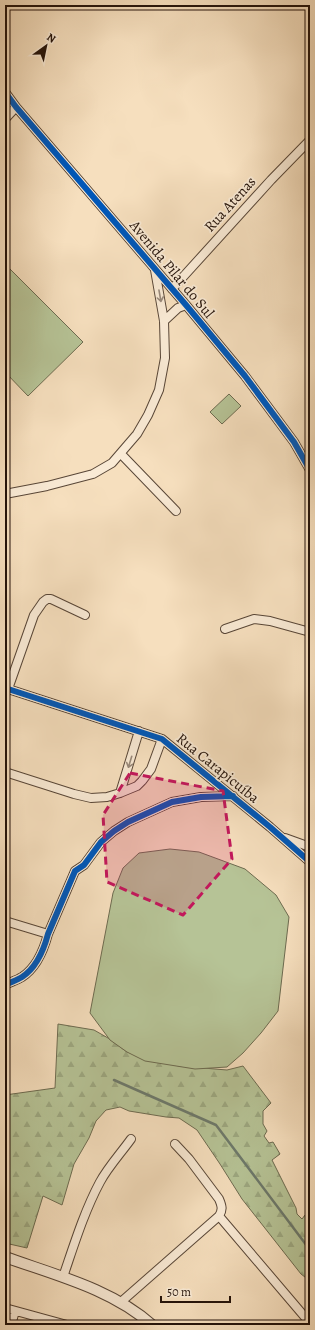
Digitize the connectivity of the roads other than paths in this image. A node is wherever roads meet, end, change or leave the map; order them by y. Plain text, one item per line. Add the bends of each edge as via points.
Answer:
1 (5, 92) edge
2 (16, 107) junction
3 (5, 119) edge
4 (310, 140) edge
5 (155, 270) junction
6 (172, 289) junction
7 (186, 305) junction
8 (164, 321) junction
9 (121, 454) junction
10 (310, 470) edge
11 (5, 494) edge
12 (176, 511) dead end
13 (85, 615) dead end
14 (225, 629) dead end
15 (310, 632) edge
16 (7, 688) edge
17 (139, 731) junction
18 (162, 739) junction
19 (5, 772) edge
20 (120, 793) junction
21 (233, 796) junction
22 (283, 837) junction
23 (310, 847) edge
24 (310, 862) edge
25 (5, 921) edge
26 (48, 934) junction
27 (5, 985) edge
28 (131, 1140) dead end
29 (175, 1144) dead end
30 (219, 1216) junction
31 (5, 1257) edge
32 (63, 1277) junction
33 (121, 1302) junction
34 (5, 1308) edge
35 (15, 1311) junction
36 (310, 1323) edge
37 (11, 1325) edge
38 (67, 1325) edge
39 (152, 1325) edge

1 - 2 street, Avenida Pilar do Sul
2 - 3 street
2 - 5 street, Avenida Pilar do Sul
4 - 6 street, Rua Atenas
5 - 6 street, Avenida Pilar do Sul
5 -> 8 street
6 - 7 street, Avenida Pilar do Sul
7 - 8 street via 178,308
7 - 10 street, Avenida Pilar do Sul via 245,376 294,442
8 - 9 street via 165,358 159,390 137,434
9 - 11 street via 112,463 93,474
9 - 12 street
13 - 16 street via 51,599 43,602 34,614
14 - 15 street via 254,619
16 - 17 street, Rua Carapicuíba
17 - 18 street, Rua Carapicuíba
17 -> 20 street
18 - 20 street via 147,776 137,786
18 - 21 street, Rua Carapicuíba
19 - 20 street via 84,797 99,798
21 - 22 street, Rua Carapicuíba
21 - 26 street via 200,797 172,802 114,831 101,842 84,865 75,871
22 - 23 street, Rua Carapicuíba
22 - 24 street, Rua Carapicuíba
25 - 26 street
26 - 27 street via 33,967 23,976
28 - 32 street via 101,1180
29 - 30 street via 219,1199 222,1212
30 - 33 street
30 - 36 street
31 - 32 street
32 - 33 street
33 - 39 street
34 - 35 street
35 - 37 street
35 - 38 street

